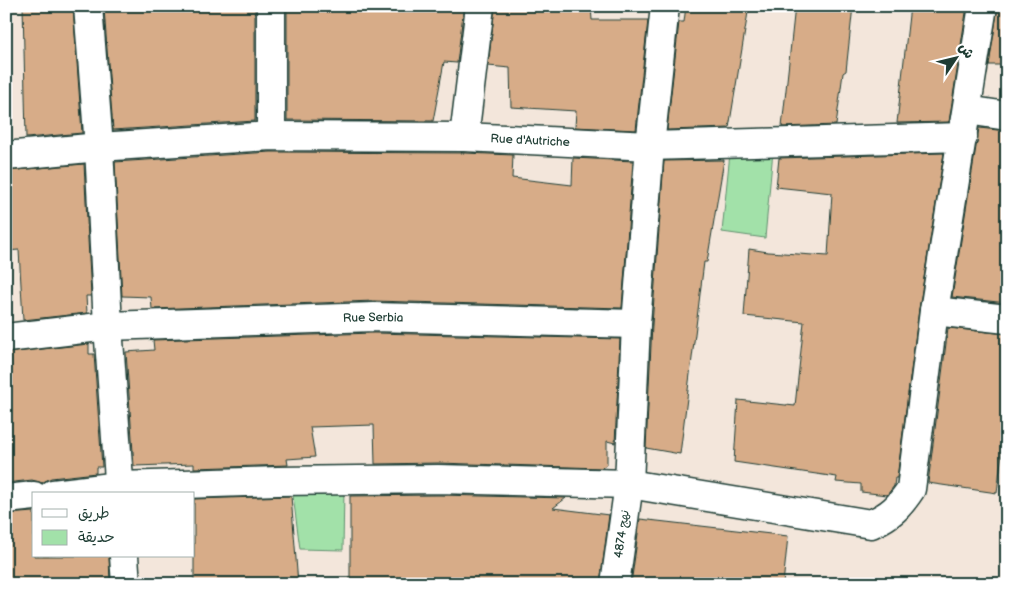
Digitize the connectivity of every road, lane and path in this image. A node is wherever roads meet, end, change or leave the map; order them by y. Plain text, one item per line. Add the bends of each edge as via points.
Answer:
1 (88, 6) edge
2 (271, 6) edge
3 (480, 6) edge
4 (665, 6) edge
5 (983, 6) edge
6 (967, 110) junction
7 (1007, 116) edge
8 (271, 136) junction
9 (464, 137) junction
10 (963, 137) junction
11 (650, 146) junction
12 (99, 147) junction
13 (6, 156) edge
14 (934, 311) junction
15 (1007, 319) edge
16 (636, 324) junction
17 (108, 326) junction
18 (6, 338) edge
19 (630, 484) junction
20 (120, 490) edge
21 (86, 492) edge
22 (32, 496) edge
23 (6, 499) edge
24 (124, 558) edge
25 (126, 584) edge
26 (616, 584) edge

1 - 12 street
2 - 8 street
3 - 9 street
4 - 11 street, نهج 4874
5 - 6 street
6 - 7 street
6 - 10 street
8 - 9 street, Rue d'Autriche
8 - 12 street, Rue d'Autriche
9 - 11 street, Rue d'Autriche
10 - 11 street, Rue d'Autriche
10 - 14 street
11 - 16 street, نهج 4874
12 - 13 street, Rue d'Autriche
12 - 17 street
14 - 15 street
14 - 19 street via 911,489 900,506 887,517 871,524
16 - 17 street, Rue Serbia via 374,317
16 - 19 street, نهج 4874
17 - 18 street, Rue Serbia
17 - 20 street
19 - 20 street via 438,479 278,481
19 - 26 street, نهج 4874
20 - 21 street
22 - 23 street
24 - 25 street

